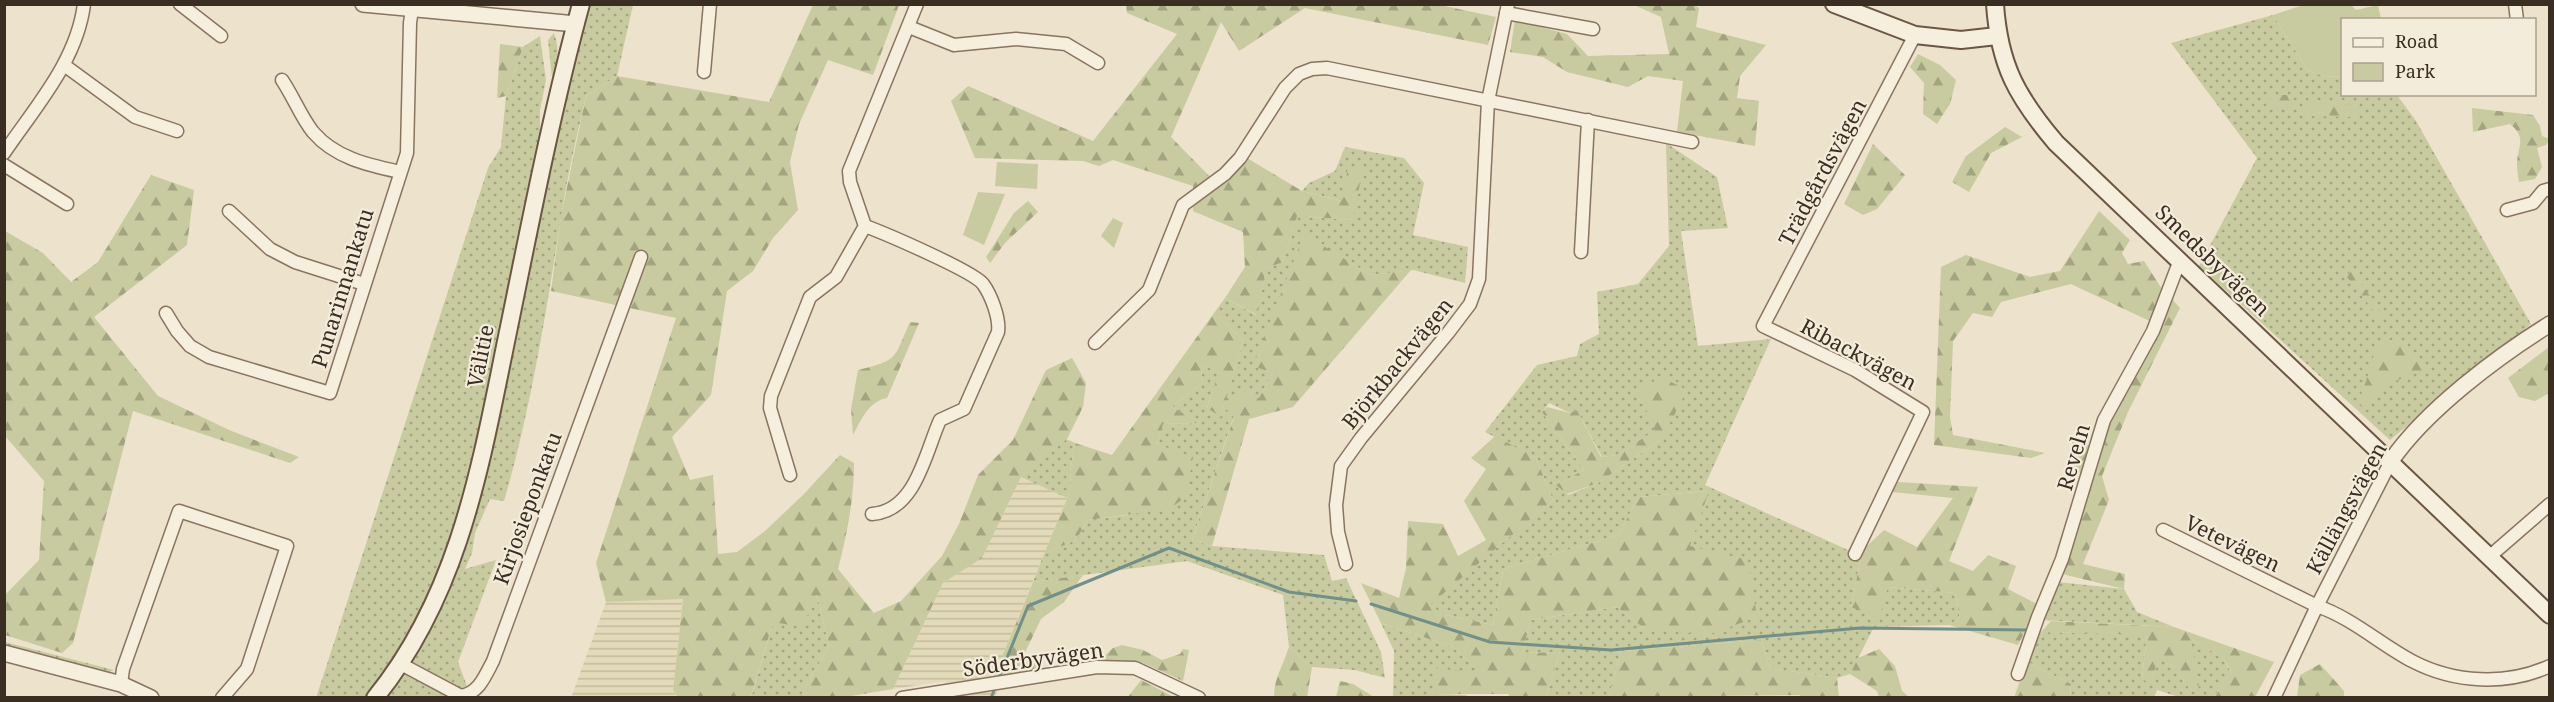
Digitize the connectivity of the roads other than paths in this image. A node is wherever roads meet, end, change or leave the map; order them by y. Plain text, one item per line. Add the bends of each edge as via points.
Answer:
1 (84, 4) edge
2 (180, 4) edge
3 (363, 4) edge
4 (581, 4) edge
5 (710, 4) edge
6 (917, 4) edge
7 (1834, 4) edge
8 (1995, 4) edge
9 (412, 9) junction
10 (1507, 9) edge
11 (576, 24) junction
12 (909, 27) junction
13 (1593, 29) dead end
14 (1915, 35) junction
15 (221, 36) dead end
16 (1997, 36) junction
17 (1098, 63) dead end
18 (64, 65) junction
19 (704, 72) dead end
20 (282, 80) dead end
21 (1488, 101) junction
22 (1588, 120) junction
23 (177, 131) dead end
24 (1692, 142) dead end
25 (4, 153) edge
26 (4, 165) edge
27 (400, 172) junction
28 (2550, 189) edge
29 (67, 204) dead end
30 (2506, 210) dead end
31 (229, 211) dead end
32 (865, 226) junction
33 (1581, 252) dead end
34 (641, 257) dead end
35 (2181, 260) junction
36 (364, 284) junction
37 (166, 313) dead end
38 (2550, 324) edge
39 (1763, 326) joint
40 (1095, 344) dead end
41 (2391, 461) junction
42 (790, 475) dead end
43 (2550, 504) edge
44 (872, 514) dead end
45 (2163, 530) dead end
46 (1855, 554) dead end
47 (2489, 557) junction
48 (1346, 564) dead end
49 (2317, 606) junction
50 (2550, 615) edge
51 (4, 653) edge
52 (399, 663) junction
53 (2550, 666) edge
54 (2018, 674) dead end
55 (121, 684) junction
56 (1195, 697) edge
57 (151, 698) edge
58 (222, 698) edge
59 (375, 698) edge
60 (902, 698) edge
61 (2274, 698) edge

1 - 18 street via 81,27
2 - 15 street
3 - 9 street
4 - 11 main road, Välitie
5 - 19 street
6 - 12 street
7 - 14 main road
8 - 16 main road, Smedsbyvägen
9 - 11 street
9 - 27 street, Punarinnankatu via 407,153
10 - 13 street
10 - 21 street, Björkbackvägen
11 - 52 main road, Välitie via 475,488 441,588
12 - 17 street via 954,45 1016,39 1066,44
12 - 32 street via 849,171
14 - 16 main road via 1961,40
14 - 39 street, Trädgårdsvägen
16 - 35 main road, Smedsbyvägen via 2019,94 2042,126
18 - 23 street via 135,117
18 - 25 street
20 - 27 street via 312,131 330,148 370,166
21 - 22 street
21 - 40 street via 1327,68 1299,74 1285,88 1226,174 1184,205 1149,290
21 - 48 street, Björkbackvägen via 1479,279 1470,304 1341,466 1337,516
22 - 24 street
22 - 33 street
26 - 29 street
27 - 36 street, Punarinnankatu
28 - 30 street via 2533,203
31 - 36 street via 270,249 295,262
32 - 42 street via 836,277 810,297 771,396 770,408
32 - 44 street via 956,266 982,282 999,324 964,409 940,420 907,497 892,509
34 - 52 street, Kirjosieponkatu via 493,661 479,687 461,696
35 - 41 main road, Smedsbyvägen
35 - 54 street, Reveln via 2153,330 2104,420 2062,559
36 - 37 street, Punarinnankatu via 330,393 209,357 190,345
38 - 41 street, Källängsvägen via 2517,344 2432,413
39 - 46 street, Ribackvägen via 1855,370 1923,412
41 - 47 main road, Smedsbyvägen
41 - 49 street, Källängsvägen
43 - 47 street
45 - 49 street, Vetevägen
47 - 50 main road, Smedsbyvägen
49 - 53 street, Vetevägen via 2435,671 2477,680 2499,679
49 - 61 street, Källängsvägen
51 - 55 street
52 - 59 main road, Välitie
55 - 57 street
55 - 58 street via 179,511 287,546 247,669
56 - 60 street, Söderbyvägen via 1135,668 1097,667

